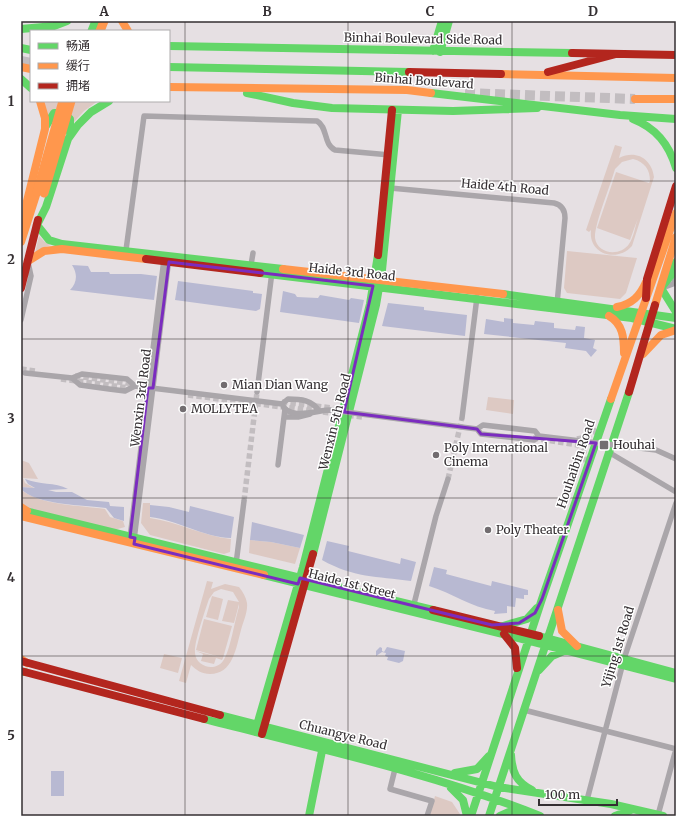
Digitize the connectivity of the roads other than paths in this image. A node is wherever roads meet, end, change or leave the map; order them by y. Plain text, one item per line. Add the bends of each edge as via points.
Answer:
1 (67, 21) edge
2 (96, 21) edge
3 (106, 21) edge
4 (122, 21) edge
5 (442, 21) edge
6 (449, 21) edge
7 (21, 29) edge
8 (101, 30) edge
9 (127, 30) edge
10 (170, 46) edge
11 (437, 51) junction
12 (616, 54) junction
13 (666, 55) junction
14 (676, 55) edge
15 (170, 60) edge
16 (676, 60) edge
17 (170, 67) edge
18 (195, 67) junction
19 (536, 75) junction
20 (676, 78) edge
21 (21, 79) edge
22 (30, 87) edge
23 (170, 87) edge
24 (230, 89) junction
25 (636, 99) tunnel mouth
26 (676, 100) edge
27 (40, 102) edge
28 (63, 102) edge
29 (71, 102) edge
30 (107, 102) edge
31 (556, 107) junction
32 (395, 110) junction
33 (620, 114) junction
34 (676, 119) edge
35 (45, 129) junction
36 (70, 133) junction
37 (676, 143) edge
38 (390, 155) junction
39 (675, 165) edge
40 (676, 186) edge
41 (390, 188) junction
42 (40, 193) junction
43 (676, 213) edge
44 (24, 225) edge
45 (37, 225) junction
46 (676, 237) edge
47 (21, 242) edge
48 (126, 250) junction
49 (253, 253) dead end
50 (167, 258) junction
51 (28, 261) junction
52 (676, 262) edge
53 (251, 265) junction
54 (272, 272) junction
55 (647, 279) junction
56 (676, 279) edge
57 (377, 283) junction
58 (21, 288) edge
59 (661, 288) junction
60 (477, 295) junction
61 (646, 298) junction
62 (557, 305) junction
63 (608, 311) junction
64 (676, 312) edge
65 (640, 316) junction
66 (652, 318) junction
67 (676, 318) edge
68 (21, 320) edge
69 (676, 330) edge
70 (640, 358) junction
71 (624, 359) junction
72 (25, 373) dead end
73 (72, 378) junction
74 (135, 386) junction
75 (257, 392) tunnel mouth
76 (284, 411) junction
77 (319, 411) junction
78 (462, 418) tunnel mouth
79 (477, 429) junction
80 (539, 436) junction
81 (610, 453) junction
82 (676, 459) edge
83 (278, 465) dead end
84 (448, 479) tunnel mouth
85 (676, 492) edge
86 (244, 501) tunnel mouth
87 (676, 502) edge
88 (22, 511) edge
89 (132, 540) junction
90 (236, 565) junction
91 (302, 582) junction
92 (542, 599) junction
93 (558, 608) junction
94 (413, 609) junction
95 (492, 625) junction
96 (503, 634) junction
97 (530, 637) junction
98 (546, 642) junction
99 (585, 649) junction
100 (565, 650) junction
101 (23, 661) edge
102 (623, 662) junction
103 (22, 672) edge
104 (676, 672) edge
105 (535, 676) junction
106 (516, 679) junction
107 (676, 679) edge
108 (524, 710) junction
109 (260, 730) junction
110 (605, 731) junction
111 (676, 749) edge
112 (493, 750) junction
113 (511, 750) junction
114 (322, 751) junction
115 (396, 765) junction
116 (441, 772) junction
117 (439, 782) junction
118 (483, 783) junction
119 (498, 787) junction
120 (479, 793) junction
121 (548, 795) junction
122 (495, 798) junction
123 (587, 800) junction
124 (634, 809) junction
125 (538, 815) edge
126 (661, 815) edge
127 (309, 816) edge
128 (427, 816) edge
129 (467, 816) edge
130 (471, 816) edge
131 (489, 816) edge
132 (500, 816) edge
133 (614, 816) edge

1 - 7 main road via 54,26
2 - 3 main road
3 - 8 main road, bridge
4 - 9 main road
5 - 11 main road
6 - 11 main road
10 - 11 main road, Binhai Boulevard Side Road
11 - 12 main road, Binhai Boulevard Side Road
12 - 13 main road, Binhai Boulevard Side Road
12 - 19 main road
13 - 14 main road, Binhai Boulevard Side Road
13 - 16 main road
15 - 18 main road
17 - 18 main road, Binhai Boulevard
18 - 19 main road, Binhai Boulevard
19 - 20 main road, Binhai Boulevard
21 - 22 main road
23 - 24 main road, Binhai Boulevard
24 - 31 main road, Binhai Boulevard via 407,90
24 - 32 main road via 312,107
25 - 26 main road
27 - 35 main road
28 - 42 main road, bridge
29 - 42 main road, bridge
30 - 36 main road via 84,116
31 - 32 main road via 453,112
31 - 33 main road, Binhai Boulevard
32 - 38 main road, Wenxin 5th Road
33 - 34 main road, Binhai Boulevard
33 - 39 main road via 655,131 669,147
35 - 36 main road via 51,115 61,112 70,119
35 - 44 main road via 27,201
36 - 45 main road via 46,207
37 - 39 main road
38 - 41 main road, Wenxin 5th Road
38 - 48 street via 332,148 322,124 317,121 144,116
38 - 57 main road, Wenxin 5th Road
40 - 55 main road
41 - 57 main road, Wenxin 5th Road
41 - 62 street, Haide 4th Road via 558,204 564,209 565,218
42 - 44 main road
42 - 45 main road
43 - 61 main road, Houhaibin Road
44 - 47 main road
45 - 48 main road, Haide 3rd Road via 48,240 55,242
45 - 51 main road
46 - 59 main road
48 - 50 main road, Haide 3rd Road
49 - 53 street
50 - 51 main road, Haide 3rd Road via 57,248 44,251
50 - 53 main road, Haide 3rd Road
50 - 54 main road, Haide 3rd Road
50 - 89 street, Wenxin 3rd Road
51 - 58 main road
51 - 68 street via 32,276
52 - 59 main road via 672,274
53 - 54 main road, Haide 3rd Road
54 - 57 main road, Haide 3rd Road
54 - 75 street
55 - 61 main road
55 - 63 main road via 636,299
56 - 59 street via 673,284
57 - 60 main road, Haide 3rd Road
57 - 91 main road, Wenxin 5th Road via 349,418
59 - 64 main road
59 - 66 main road
60 - 62 main road, Haide 3rd Road
60 - 78 street
61 - 65 main road, Houhaibin Road
62 - 63 main road, Haide 3rd Road
63 - 65 main road, Haide 3rd Road
63 - 71 main road via 622,328
65 - 66 main road, Haide 3rd Road
65 - 71 main road, Houhaibin Road
66 - 67 main road, Haide 3rd Road
66 - 69 main road, Haide 3rd Road
66 - 70 main road
69 - 70 main road via 659,335
70 - 81 main road
71 - 92 main road, Houhaibin Road
72 - 73 street, bridge
73 - 74 street, bridge via 82,374 126,379
73 - 74 street, bridge via 80,385 109,389 125,391
74 - 76 street, bridge
76 - 77 street, bridge via 307,415
76 - 77 street, bridge via 288,399 310,402 316,405
76 - 83 street
77 - 79 street, bridge via 330,410
79 - 80 street, bridge via 482,434 534,440
79 - 80 street, bridge via 483,425 535,431
80 - 82 street, bridge via 656,450
81 - 85 street
81 - 93 main road
84 - 94 street
86 - 90 street
87 - 102 street, Yijing 1st Road
88 - 89 main road, Haide 1st Street
89 - 90 main road, Haide 1st Street
90 - 91 main road, Haide 1st Street
91 - 94 main road, Haide 1st Street
91 - 109 main road, Wenxin 5th Road
92 - 95 main road via 535,613 525,621 511,625
92 - 97 main road, Houhaibin Road
93 - 98 main road
93 - 99 main road via 562,631 576,646
94 - 95 main road, Haide 1st Street
94 - 96 main road, Haide 1st Street
95 - 97 main road, Haide 1st Street
96 - 97 main road, Haide 1st Street
96 - 106 main road via 517,654
97 - 98 main road, Haide 1st Street
97 - 106 main road, Houhaibin Road
98 - 99 main road, Haide 1st Street
98 - 100 main road, Haide 1st Street
98 - 105 main road
99 - 100 main road
99 - 102 main road, Haide 1st Street
100 - 102 main road, Haide 1st Street
100 - 105 main road via 552,656
101 - 109 main road, Chuangye Road
102 - 104 main road, Haide 1st Street
102 - 107 main road, Haide 1st Street
102 - 110 street, Yijing 1st Road
103 - 109 main road, Chuangye Road
105 - 108 main road
106 - 112 main road, Houhaibin Road
108 - 110 street
108 - 113 main road
109 - 114 main road, Chuangye Road
109 - 115 main road, Chuangye Road
110 - 111 street
110 - 123 street, Yijing 1st Road
111 - 126 street
112 - 116 main road via 480,767 473,770
112 - 118 main road, Houhaibin Road
113 - 119 main road
113 - 121 main road via 514,777 526,787
114 - 115 main road, Chuangye Road
114 - 127 main road
115 - 116 main road, Chuangye Road
115 - 117 main road, Chuangye Road
115 - 128 street via 390,789 432,801
116 - 118 main road, Chuangye Road
117 - 120 main road, Chuangye Road
117 - 129 main road via 461,796 466,805
118 - 119 main road, Chuangye Road
118 - 120 main road, Houhaibin Road
119 - 121 main road, Chuangye Road
119 - 122 main road
120 - 122 main road, Chuangye Road
120 - 130 main road, Houhaibin Road
121 - 123 main road, Chuangye Road
122 - 125 main road, Chuangye Road
122 - 131 main road
123 - 124 main road, Chuangye Road
124 - 126 main road, Chuangye Road
124 - 133 main road
125 - 132 main road via 516,812

